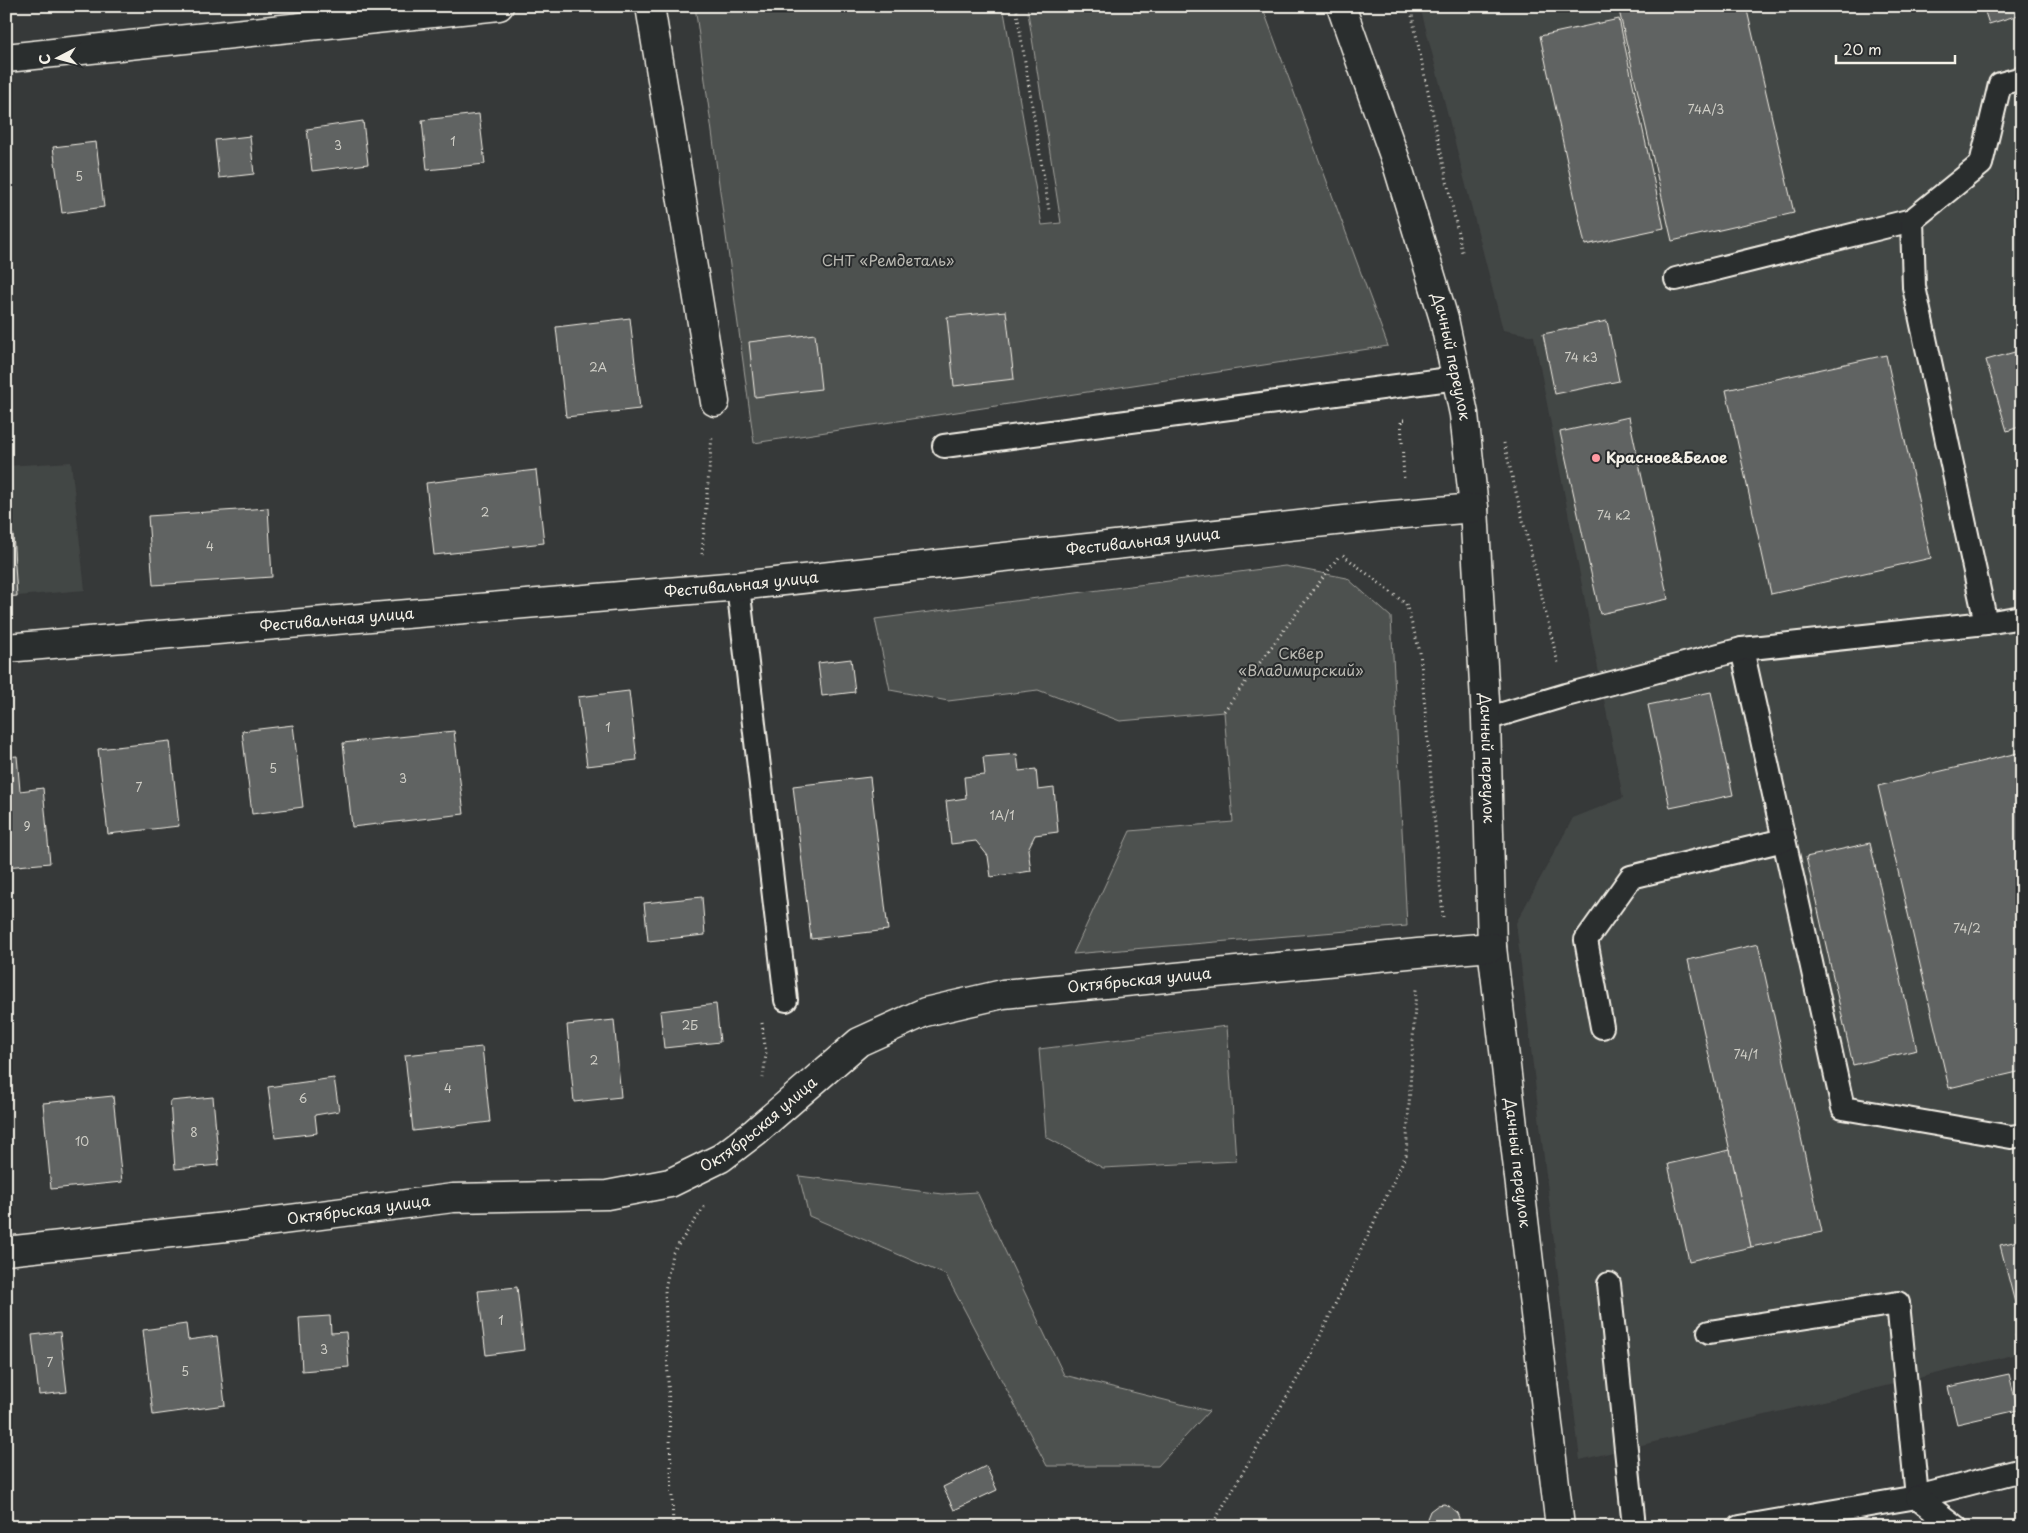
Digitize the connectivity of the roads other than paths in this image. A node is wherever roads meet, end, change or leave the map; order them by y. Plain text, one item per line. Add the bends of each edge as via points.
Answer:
1 (499, 6) edge
2 (650, 6) edge
3 (1341, 6) edge
4 (6, 58) edge
5 (2022, 78) edge
6 (1912, 220) junction
7 (1676, 279) dead end
8 (1456, 378) junction
9 (715, 402) dead end
10 (944, 446) dead end
11 (1474, 508) junction
12 (738, 586) junction
13 (2022, 617) edge
14 (1986, 623) junction
15 (6, 648) edge
16 (1742, 649) junction
17 (1486, 718) junction
18 (1784, 840) junction
19 (1492, 947) junction
20 (786, 1000) dead end
21 (1602, 1027) dead end
22 (2022, 1135) edge
23 (6, 1251) edge
24 (1609, 1284) dead end
25 (1710, 1332) dead end
26 (2022, 1470) edge
27 (1917, 1497) junction
28 (1560, 1527) edge
29 (1634, 1527) edge
30 (1740, 1527) edge
31 (1956, 1527) edge

1 - 4 street
2 - 9 street
3 - 8 street, Дачный переулок via 1397,164 1444,319
5 - 6 lane via 2000,84 1981,164
6 - 7 lane
6 - 14 lane via 1914,287
8 - 10 lane
8 - 11 street, Дачный переулок via 1464,414
11 - 12 street, Фестивальная улица
11 - 17 street, Дачный переулок
12 - 15 street, Фестивальная улица
12 - 20 lane
13 - 14 lane
14 - 16 lane
16 - 17 lane
16 - 18 lane
17 - 19 street, Дачный переулок
18 - 21 lane via 1631,877 1586,940
18 - 22 lane via 1843,1108 2012,1137
19 - 23 street, Октябрьская улица via 1003,994 925,1012 860,1042 721,1158 670,1183 607,1195 453,1198
19 - 28 street, Дачный переулок
24 - 29 lane
25 - 27 lane via 1898,1303
26 - 27 lane
27 - 30 lane
27 - 31 lane

